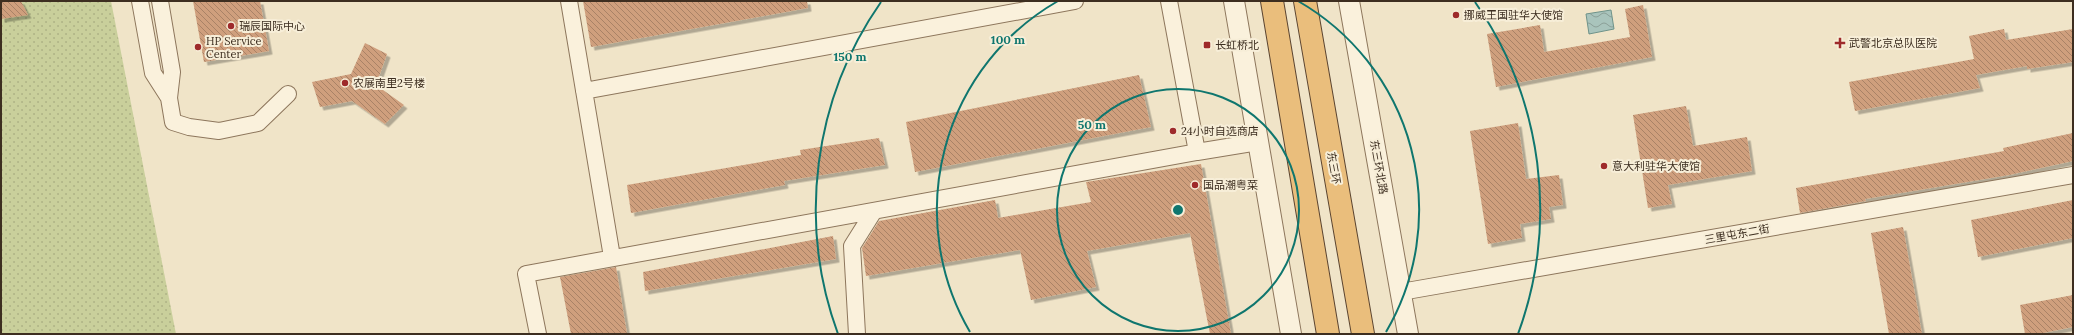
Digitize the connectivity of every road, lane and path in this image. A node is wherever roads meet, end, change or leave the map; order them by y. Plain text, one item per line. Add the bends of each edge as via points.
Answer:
1 (140, 1) edge
2 (160, 1) edge
3 (569, 1) edge
4 (1075, 1) edge
5 (1169, 1) edge
6 (1234, 1) edge
7 (1272, 1) edge
8 (1305, 1) edge
9 (1349, 1) edge
10 (584, 91) junction
11 (288, 94) dead end
12 (168, 98) junction
13 (1258, 142) junction
14 (1197, 152) junction
15 (2073, 175) edge
16 (874, 211) junction
17 (612, 257) junction
18 (1401, 292) junction
19 (538, 334) edge
20 (857, 334) edge
21 (1291, 334) edge
22 (1328, 334) edge
23 (1363, 334) edge
24 (1408, 334) edge

1 - 12 street via 153,73
2 - 12 street via 172,72
3 - 10 street
4 - 10 street
5 - 14 street
6 - 13 street
7 - 22 highway
8 - 23 highway, 东三环
9 - 18 street, 东三环北路
10 - 17 street
11 - 12 street via 258,123 219,131 173,122
13 - 14 street
13 - 21 street
14 - 16 street
15 - 18 street, 三里屯东二街
16 - 17 street
16 - 20 street via 852,246
17 - 19 street via 526,274
18 - 24 street, 东三环北路

